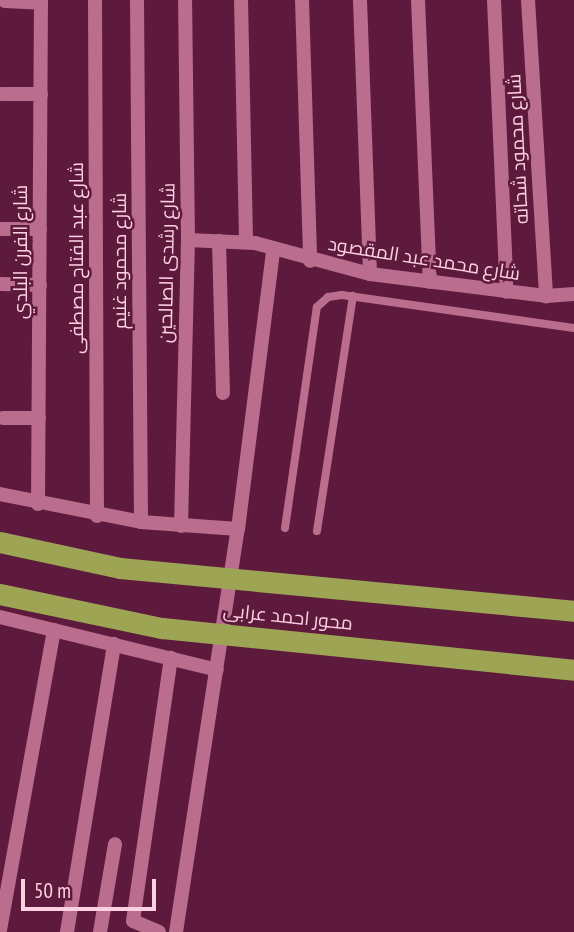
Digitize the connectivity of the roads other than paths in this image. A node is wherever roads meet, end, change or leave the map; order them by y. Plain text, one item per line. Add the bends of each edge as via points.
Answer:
1 (95, 0) edge
2 (137, 0) edge
3 (185, 0) edge
4 (240, 0) edge
5 (302, 0) edge
6 (360, 0) edge
7 (418, 0) edge
8 (494, 0) edge
9 (528, 0) edge
10 (5, 1) edge
11 (41, 1) edge
12 (2, 94) dead end
13 (41, 94) junction
14 (0, 229) edge
15 (40, 229) junction
16 (188, 240) junction
17 (219, 241) junction
18 (246, 242) junction
19 (273, 250) junction
20 (310, 261) junction
21 (370, 274) junction
22 (430, 282) junction
23 (0, 284) edge
24 (40, 285) junction
25 (506, 292) junction
26 (574, 294) edge
27 (353, 296) junction
28 (546, 296) junction
29 (574, 328) edge
30 (223, 393) dead end
31 (3, 418) dead end
32 (39, 418) junction
33 (0, 494) edge
34 (38, 504) junction
35 (97, 516) junction
36 (141, 522) junction
37 (181, 526) junction
38 (285, 528) dead end
39 (238, 529) junction
40 (317, 531) dead end
41 (0, 541) edge
42 (0, 594) edge
43 (574, 611) edge
44 (0, 617) edge
45 (54, 630) junction
46 (114, 644) junction
47 (171, 658) junction
48 (218, 670) junction
49 (574, 670) edge
50 (115, 844) dead end
51 (0, 930) edge
52 (67, 932) edge
53 (100, 932) edge
54 (159, 932) edge
55 (176, 932) edge

1 - 35 street, شارع عبد الفتاح مصطفى
2 - 36 street, شارع محمود غنيم
3 - 16 street, شارع رشدى الصالحين
4 - 18 street
5 - 20 street
6 - 21 street
7 - 22 street
8 - 25 street
9 - 28 street, شارع محمود شحاته
10 - 11 street
11 - 13 street, شارع الفرن البلدي
12 - 13 street
13 - 15 street, شارع الفرن البلدي
14 - 15 street
15 - 24 street, شارع الفرن البلدي
16 - 17 street, شارع محمد عبد المقصود
16 - 37 street, شارع رشدى الصالحين
17 - 18 street, شارع محمد عبد المقصود
17 - 30 street
18 - 19 street, شارع محمد عبد المقصود
19 - 20 street, شارع محمد عبد المقصود
19 - 39 street
20 - 21 street, شارع محمد عبد المقصود
21 - 22 street, شارع محمد عبد المقصود
22 - 25 street, شارع محمد عبد المقصود
23 - 24 street
24 - 32 street, شارع الفرن البلدي
25 - 28 street, شارع محمد عبد المقصود
26 - 28 street, شارع محمد عبد المقصود
27 - 29 lane
27 - 38 lane via 335,295 317,307
27 - 40 lane
31 - 32 street
32 - 34 street, شارع الفرن البلدي
33 - 34 street
34 - 35 street
35 - 36 street
36 - 37 street
37 - 39 street
39 - 48 street
41 - 43 highway, محور احمد عرابى via 132,569
42 - 49 highway, محور احمد عرابى via 162,628
44 - 45 street
45 - 46 street
45 - 51 street
46 - 47 street
46 - 52 street
47 - 48 street
47 - 54 street via 134,921
48 - 55 street
50 - 53 street

